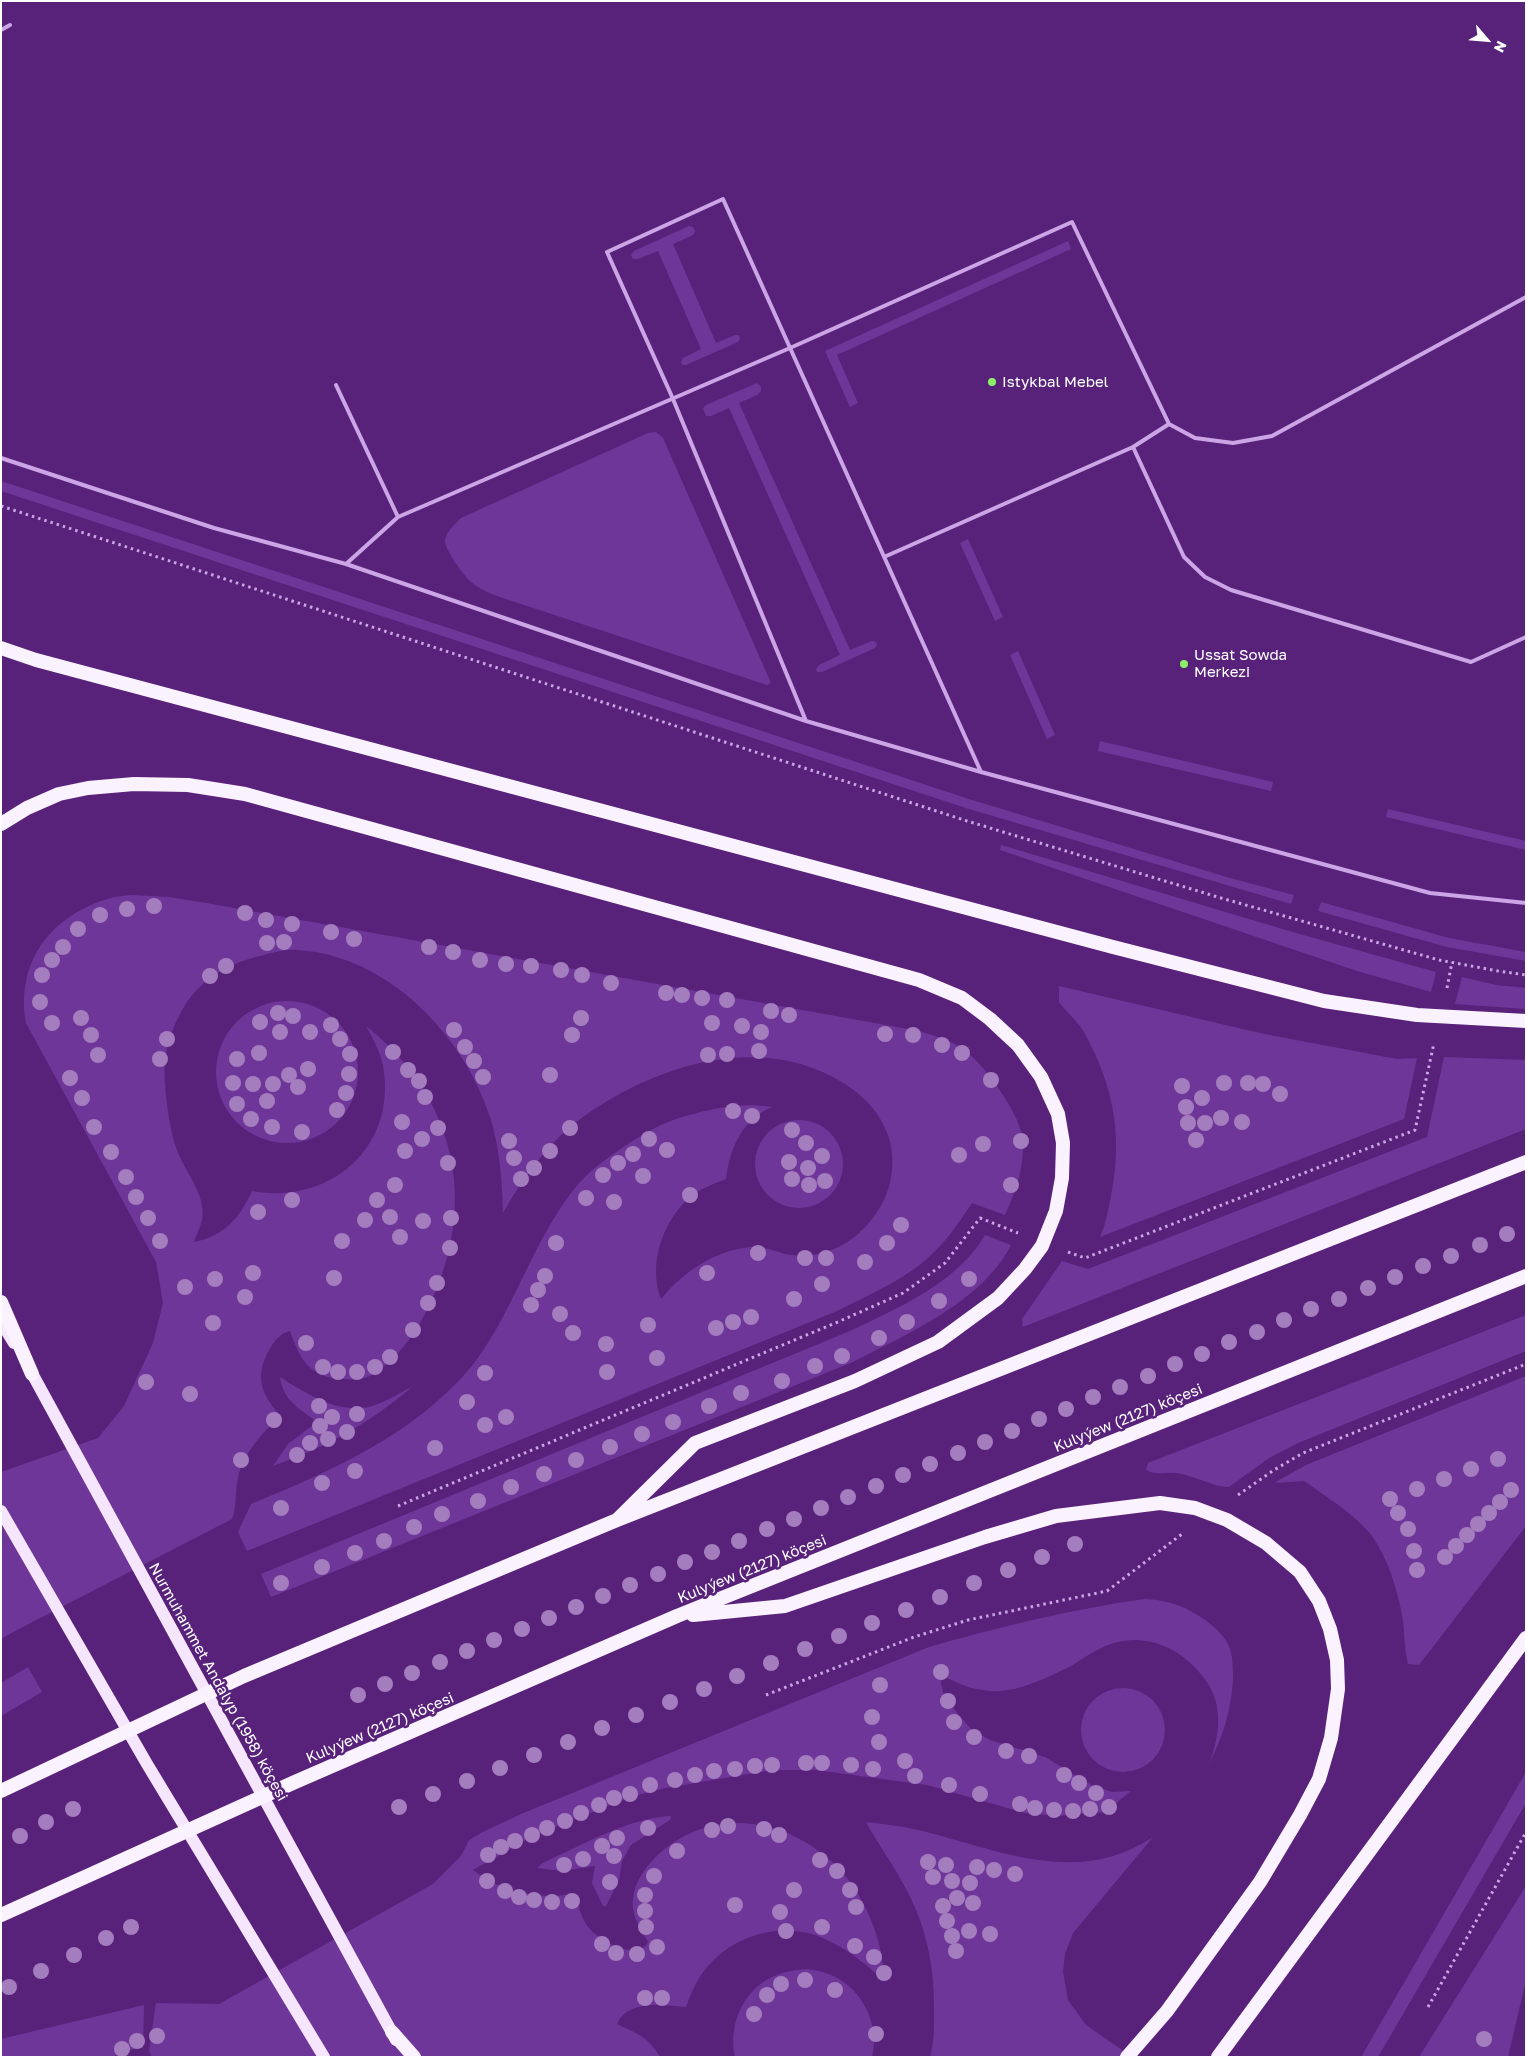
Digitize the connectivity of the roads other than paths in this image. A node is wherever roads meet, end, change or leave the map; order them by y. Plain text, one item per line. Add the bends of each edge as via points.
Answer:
1 (10, 25) dead end
2 (1, 30) edge
3 (1526, 297) edge
4 (790, 348) junction
5 (336, 385) dead end
6 (672, 399) junction
7 (1169, 424) junction
8 (1133, 447) junction
9 (1, 458) edge
10 (398, 517) junction
11 (884, 557) junction
12 (346, 564) junction
13 (1526, 637) edge
14 (1, 648) edge
15 (806, 721) junction
16 (981, 772) junction
17 (1, 824) edge
18 (1526, 903) edge
19 (1526, 1021) edge
20 (1526, 1162) edge
21 (1526, 1276) edge
22 (1, 1302) edge
23 (1, 1322) edge
24 (32, 1374) junction
25 (1, 1511) edge
26 (617, 1520) junction
27 (677, 1616) junction
28 (1526, 1638) edge
29 (1, 1791) edge
30 (1, 1915) edge
31 (392, 2032) junction
32 (1219, 2056) edge
33 (324, 2057) edge
34 (407, 2057) edge
35 (414, 2057) edge
36 (1127, 2057) edge

1 - 2 lane
3 - 7 lane via 1272,436 1233,443 1195,438
4 - 6 lane
4 - 6 lane via 723,199 607,252
4 - 7 lane via 1072,222
4 - 11 lane
5 - 10 lane
6 - 10 lane
6 - 15 lane
7 - 8 lane
8 - 11 lane
8 - 13 lane via 1184,557 1205,577 1230,590 1471,662
9 - 12 lane via 214,528
10 - 12 lane
11 - 16 lane
12 - 15 lane
14 - 19 highway via 36,660 1305,996 1440,1016
15 - 16 lane
16 - 18 lane via 1430,893
17 - 26 highway via 59,794 88,788 134,784 188,785 245,794 919,980 962,998 1018,1045 1041,1077 1058,1114 1063,1144 1062,1178 1056,1211 1043,1242 1025,1269 998,1298 938,1342 855,1381 695,1443
20 - 26 highway
21 - 27 highway, Kulyýew (2127) köçesi
22 - 24 highway
23 - 24 main road, Nurmuhammet Andalyp (1958) köçesi
24 - 31 main road, Nurmuhammet Andalyp (1958) köçesi
25 - 33 main road via 146,1764
26 - 29 highway via 244,1676
27 - 30 highway, Kulyýew (2127) köçesi via 295,1782
27 - 36 highway via 785,1606 1056,1516 1160,1503 1195,1508 1227,1520 1266,1543 1300,1572 1319,1601 1337,1660 1338,1689 1332,1738 1319,1779 1260,1882 1167,2011
28 - 32 highway
31 - 34 main road, Nurmuhammet Andalyp (1958) köçesi
31 - 35 highway

